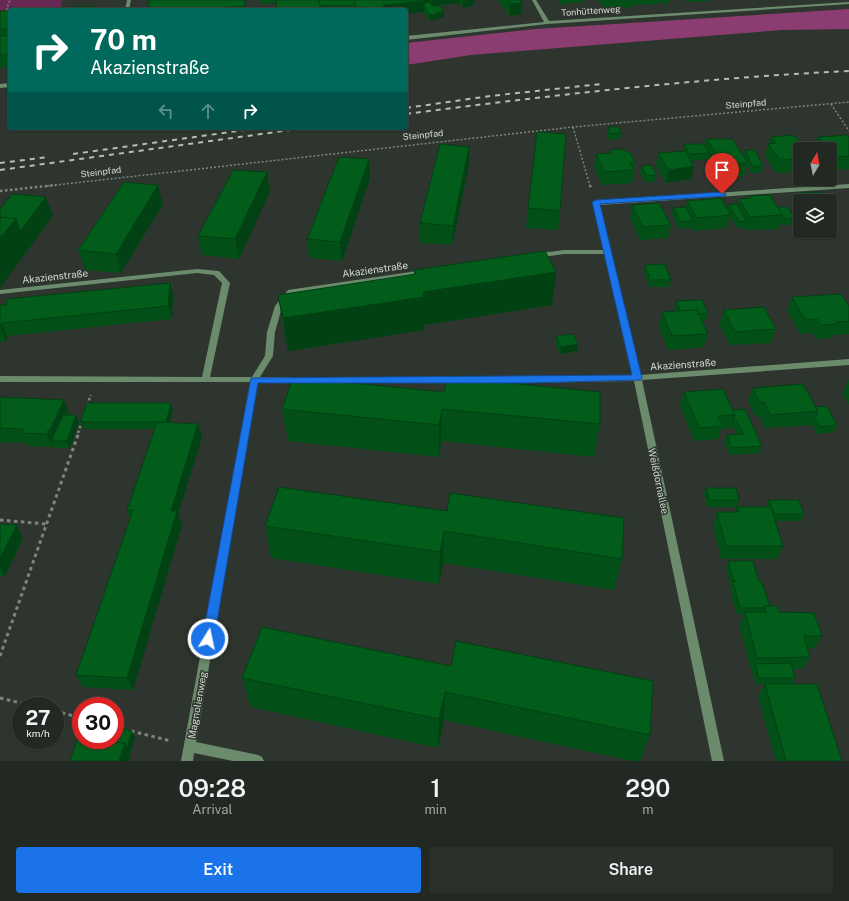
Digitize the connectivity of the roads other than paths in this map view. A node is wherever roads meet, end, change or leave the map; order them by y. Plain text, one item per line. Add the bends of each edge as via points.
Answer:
1 (534, 0) edge
2 (849, 3) edge
3 (547, 23) junction
4 (408, 38) edge
5 (849, 186) edge
6 (607, 252) junction
7 (525, 257) edge
8 (431, 271) edge
9 (0, 292) edge
10 (849, 362) edge
11 (637, 378) junction
12 (0, 379) edge
13 (205, 380) junction
14 (254, 380) junction
15 (189, 746) junction
16 (187, 761) edge
17 (258, 761) edge
18 (718, 761) edge

1 - 3 street
2 - 3 street, Tonhüttenweg
3 - 4 street, Tonhüttenweg
5 - 6 street, Weißdornallee via 596,202
6 - 7 street via 564,252
6 - 11 street, Weißdornallee
8 - 14 street, Akazienstraße via 291,292 279,306 271,332 269,356
9 - 13 street, Akazienstraße via 197,271 216,273 226,283
10 - 11 street, Akazienstraße
11 - 14 street, Akazienstraße
11 - 18 street, Weißdornallee
12 - 13 street, Akazienstraße
13 - 14 street, Akazienstraße
14 - 15 street, Magnolienweg
15 - 16 street, Magnolienweg
15 - 17 street, Magnolienweg

